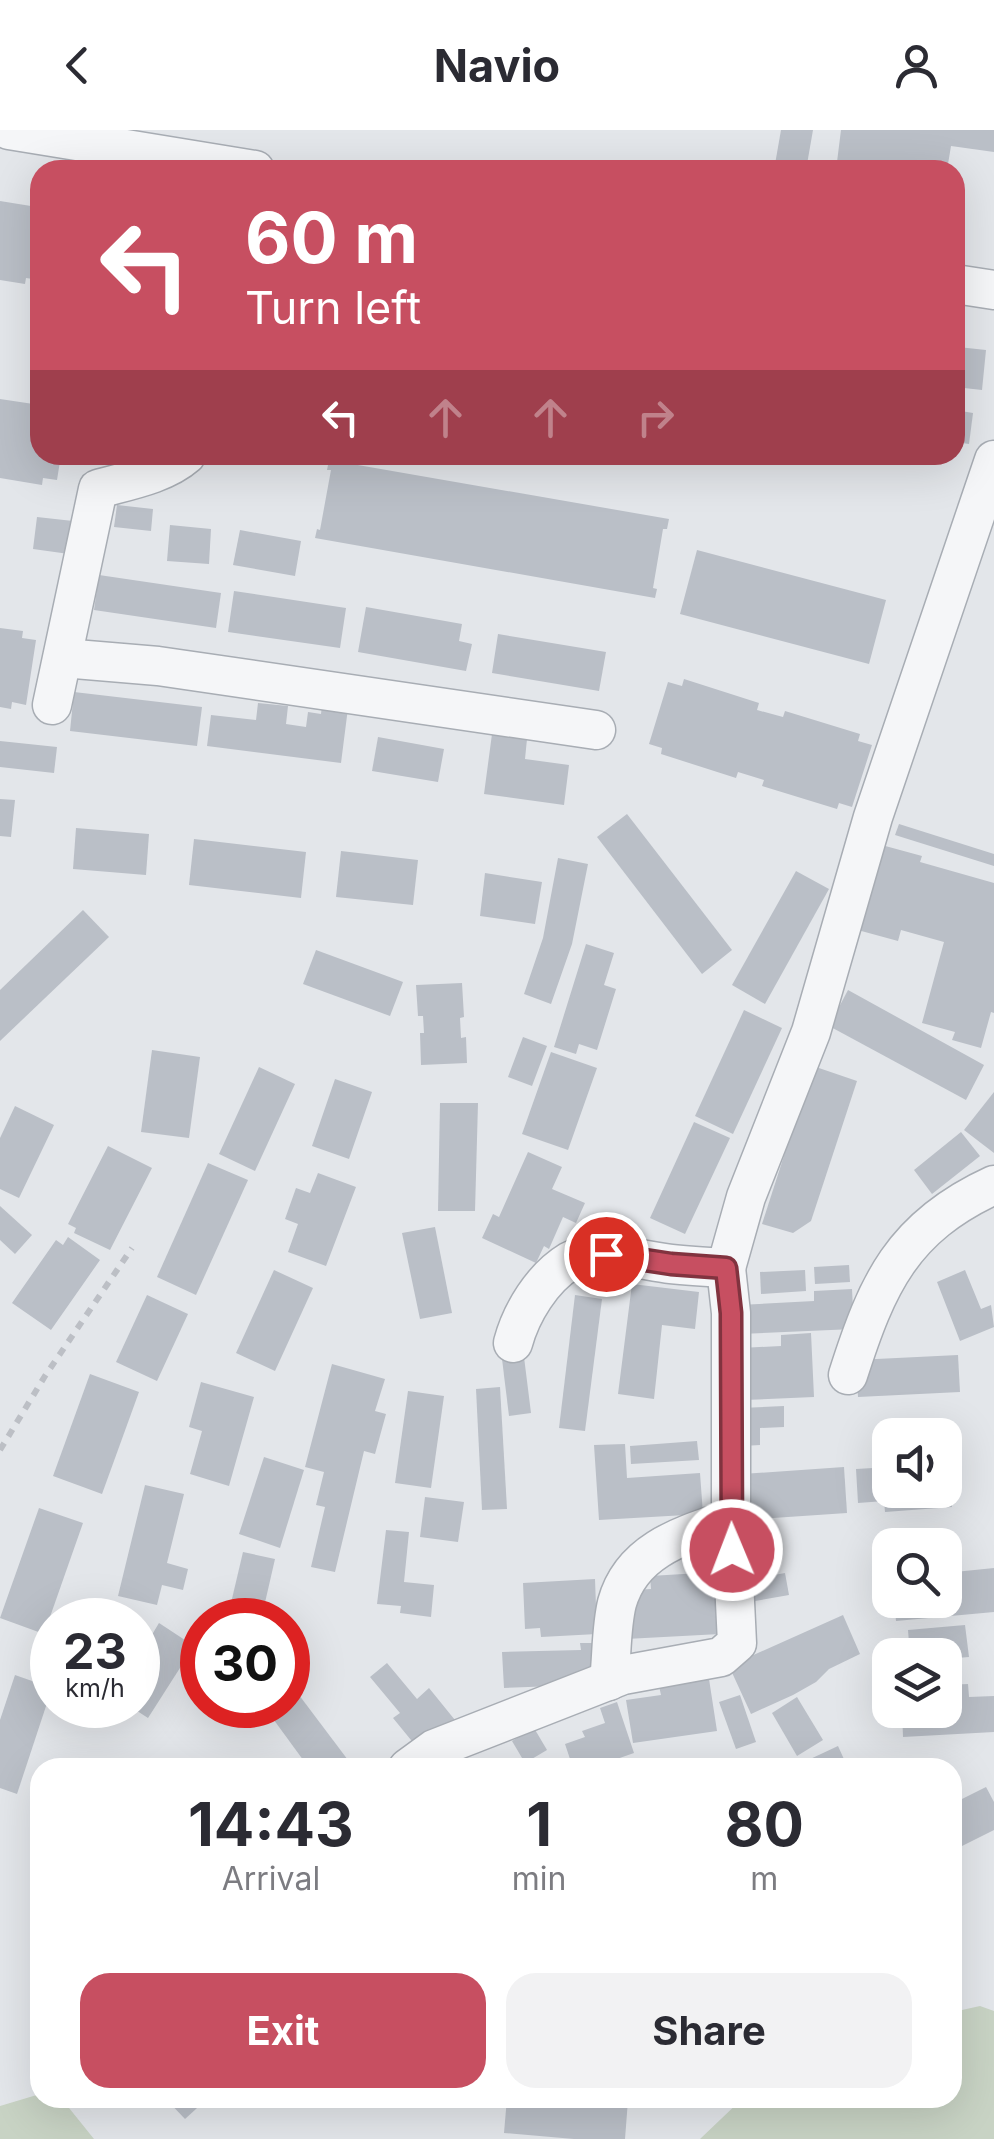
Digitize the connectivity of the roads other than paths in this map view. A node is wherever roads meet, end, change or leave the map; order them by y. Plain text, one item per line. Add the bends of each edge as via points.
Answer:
1 (10, 130) edge
2 (194, 160) edge
3 (965, 286) edge
4 (994, 290) edge
5 (994, 460) edge
6 (170, 465) edge
7 (63, 658) junction
8 (52, 705) dead end
9 (596, 730) dead end
10 (994, 1185) edge
11 (726, 1268) junction
12 (512, 1343) dead end
13 (848, 1375) dead end
14 (731, 1520) junction
15 (609, 1681) junction
16 (422, 1758) edge

1 - 2 street
3 - 4 street
5 - 11 street via 873,817 811,1032 746,1197
6 - 7 street via 98,489
7 - 8 street
7 - 9 street
10 - 13 street via 918,1236 881,1283
11 - 12 street via 606,1254 572,1259 519,1320
11 - 14 street
14 - 15 street via 688,1534 634,1568 617,1602
14 - 15 street via 737,1643 721,1657
15 - 16 street

